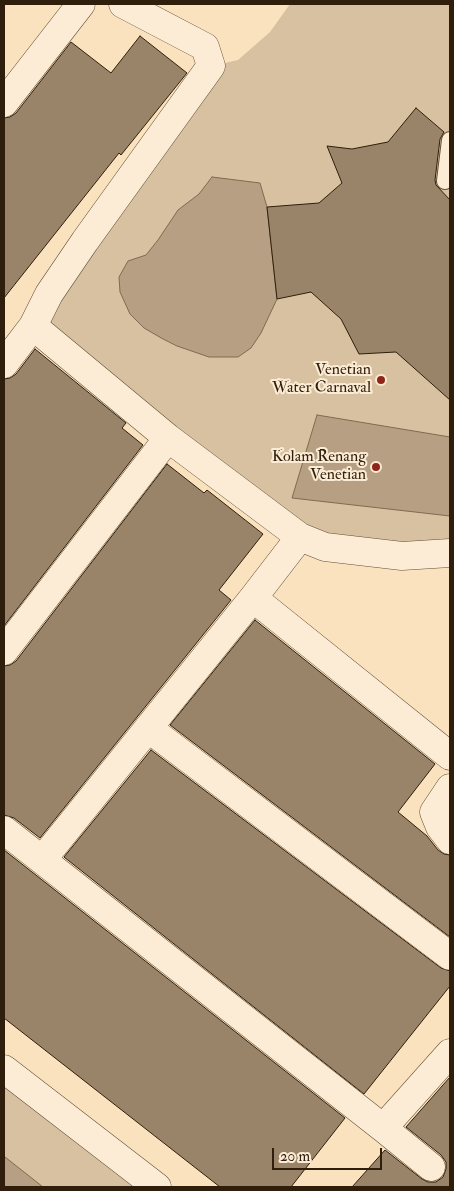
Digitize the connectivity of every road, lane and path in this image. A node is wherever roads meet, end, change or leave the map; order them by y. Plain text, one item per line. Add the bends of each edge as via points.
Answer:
1 (81, 4) edge
2 (123, 4) edge
3 (4, 103) edge
4 (450, 140) edge
5 (445, 181) dead end
6 (33, 326) junction
7 (4, 364) edge
8 (168, 438) junction
9 (300, 537) junction
10 (450, 553) edge
11 (253, 598) junction
12 (4, 651) edge
13 (148, 728) junction
14 (450, 756) edge
15 (450, 788) edge
16 (4, 830) edge
17 (450, 840) edge
18 (42, 860) junction
19 (450, 956) edge
20 (450, 1053) edge
21 (4, 1069) edge
22 (383, 1128) junction
23 (432, 1167) dead end
24 (157, 1187) edge

1 - 3 street
2 - 6 street via 205,47 211,66 49,294
4 - 5 lane
6 - 7 street
6 - 8 street
8 - 9 street
8 - 12 street
9 - 10 street via 325,547 402,556
9 - 11 street
11 - 13 street
11 - 14 street
13 - 18 street
13 - 19 street
15 - 17 street via 434,812
16 - 18 street
18 - 22 street
20 - 22 street
21 - 24 street
22 - 23 street

